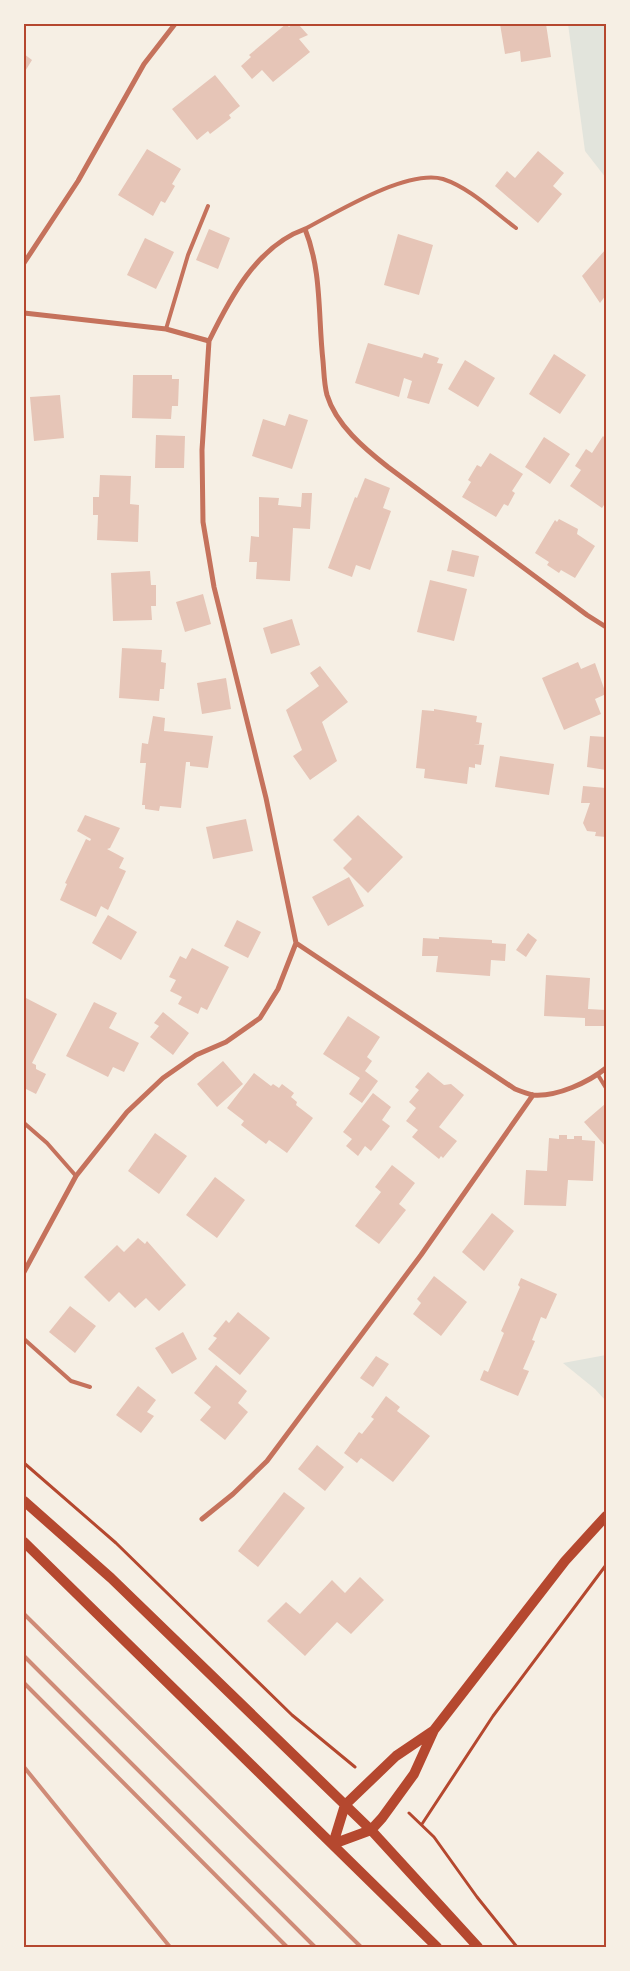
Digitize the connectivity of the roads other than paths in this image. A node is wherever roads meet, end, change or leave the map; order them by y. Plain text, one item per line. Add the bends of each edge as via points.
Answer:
1 (175, 24) edge
2 (208, 206) dead end
3 (516, 228) dead end
4 (305, 229) junction
5 (24, 264) edge
6 (24, 313) edge
7 (166, 329) junction
8 (209, 341) junction
9 (606, 627) edge
10 (296, 943) junction
11 (606, 1068) edge
12 (598, 1075) junction
13 (606, 1088) edge
14 (534, 1095) junction
15 (24, 1123) edge
16 (76, 1176) junction
17 (24, 1272) edge
18 (24, 1339) edge
19 (90, 1387) dead end
20 (24, 1501) edge
21 (606, 1516) edge
22 (202, 1518) dead end
23 (24, 1542) edge
24 (434, 1730) junction
25 (345, 1805) junction
26 (371, 1830) junction
27 (333, 1844) junction
28 (437, 1947) edge
29 (478, 1947) edge

1 - 5 street via 144,64 78,181
2 - 7 lane via 188,255
3 - 4 lane via 473,195 442,179 431,178 408,181 371,194
4 - 8 street via 278,242 252,270 223,312
4 - 9 street via 317,270 327,396 342,422 363,448
6 - 7 street
7 - 8 street
8 - 10 street via 202,450 202,522
10 - 14 street via 494,1076 515,1089
10 - 16 street via 278,989 260,1018 226,1042 196,1055 163,1078 127,1112
11 - 12 street
12 - 13 lane
12 - 14 street via 555,1092
14 - 22 street via 421,1255 266,1461 233,1494
15 - 16 lane
16 - 17 street
18 - 19 lane via 71,1381
20 - 25 main road via 111,1578
21 - 24 main road via 566,1561
23 - 27 main road
24 - 25 main road via 396,1756
24 - 26 main road via 414,1774
25 - 26 main road
25 - 27 main road
26 - 27 main road
26 - 29 main road
27 - 28 main road

